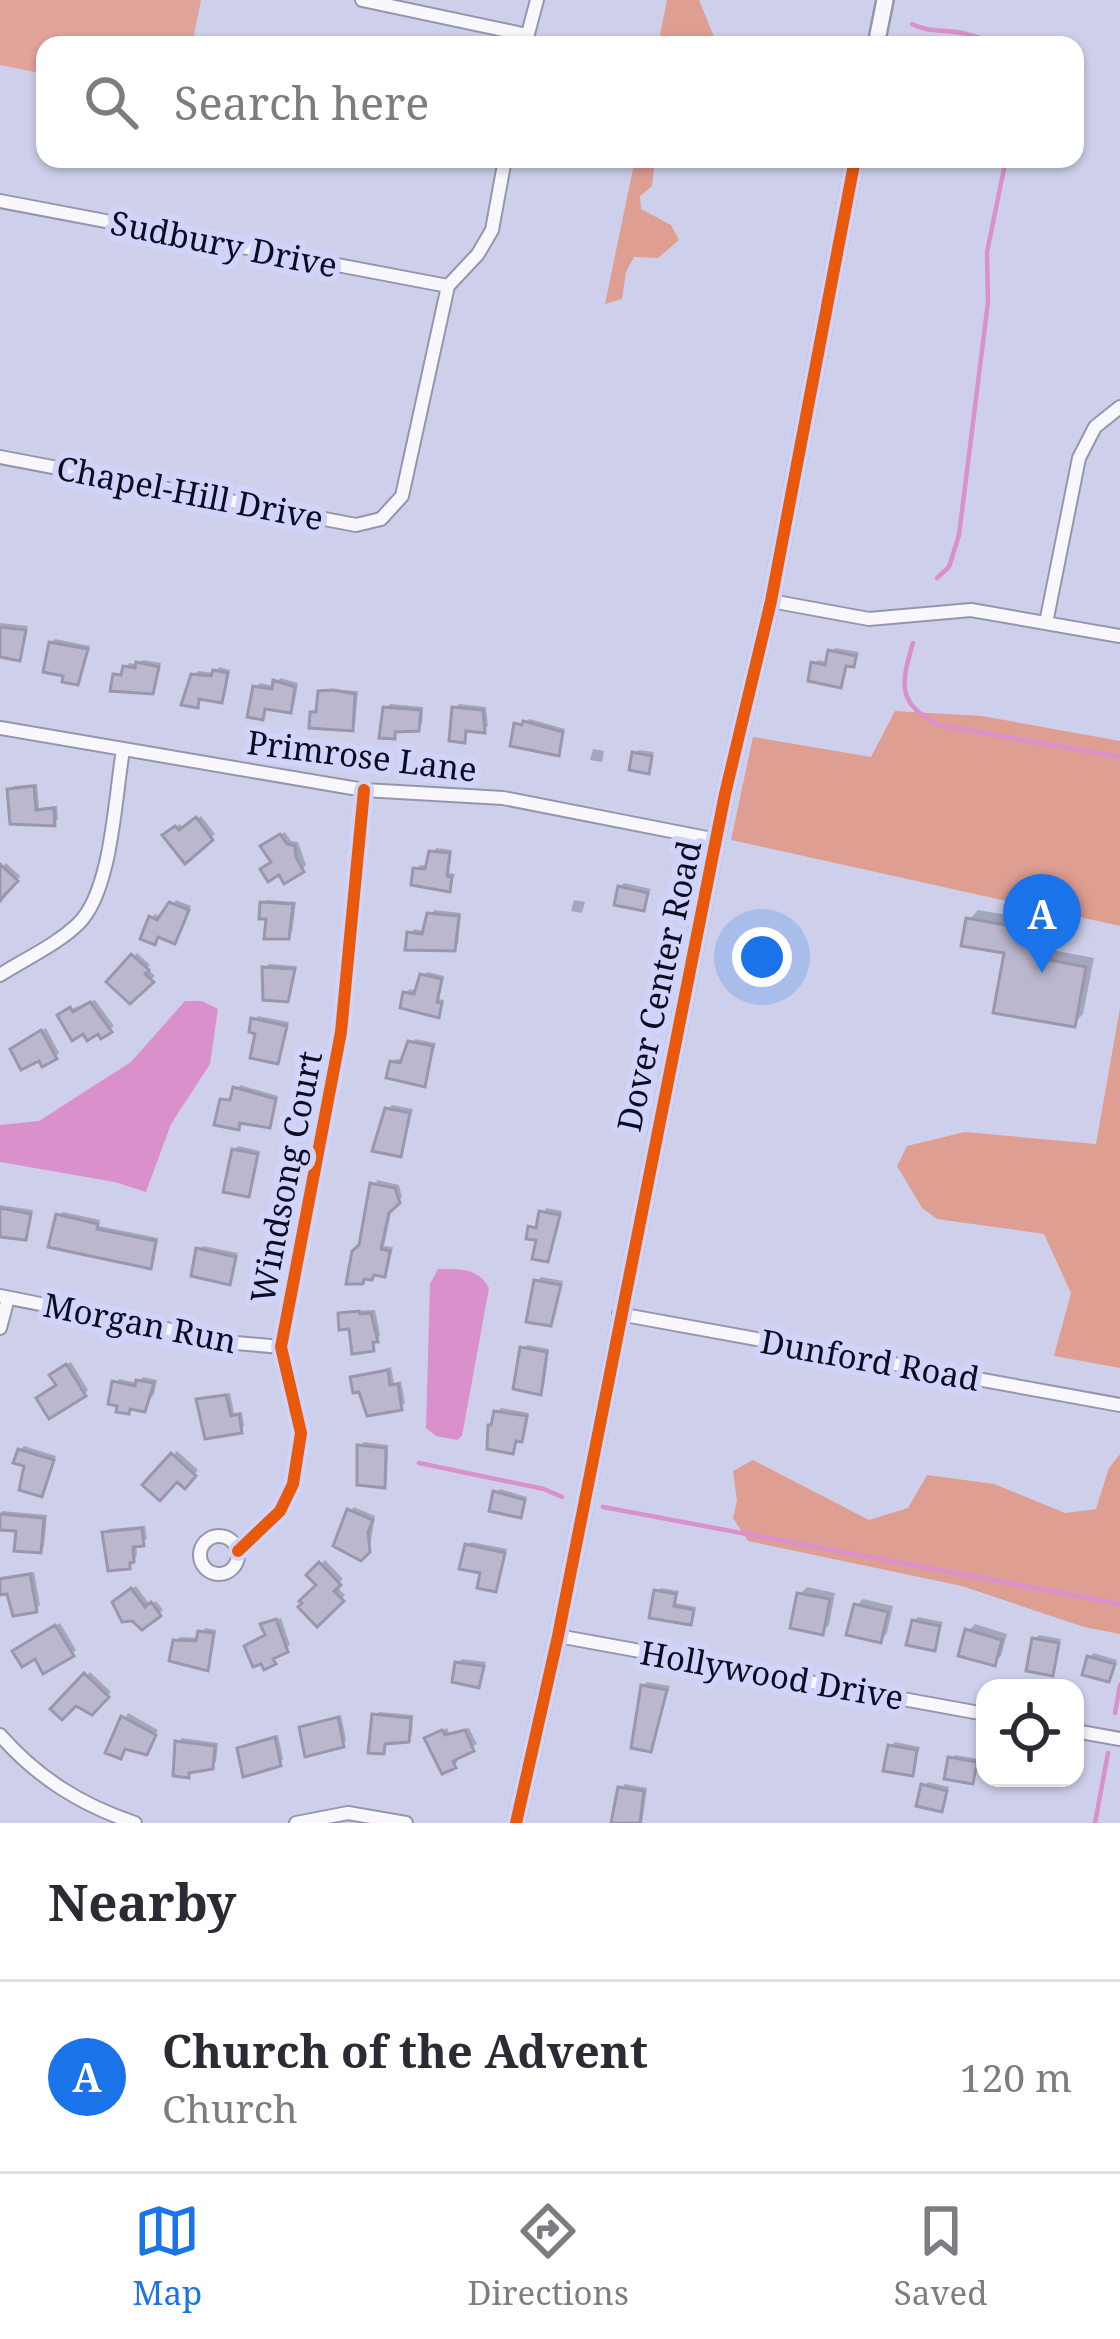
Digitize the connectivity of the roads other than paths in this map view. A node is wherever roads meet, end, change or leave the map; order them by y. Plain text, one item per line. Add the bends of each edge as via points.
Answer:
1 (362, 0) edge
2 (537, 0) edge
3 (885, 0) edge
4 (510, 36) edge
5 (527, 36) edge
6 (878, 36) edge
7 (503, 168) edge
8 (853, 168) edge
9 (0, 201) edge
10 (448, 286) junction
11 (1120, 407) edge
12 (0, 457) edge
13 (770, 601) junction
14 (1046, 623) junction
15 (1120, 636) edge
16 (0, 728) edge
17 (122, 750) junction
18 (364, 790) junction
19 (717, 840) junction
20 (0, 975) edge
21 (4, 1297) edge
22 (620, 1314) junction
23 (0, 1328) edge
24 (281, 1347) junction
25 (1120, 1406) edge
26 (238, 1551) dead end
27 (558, 1636) junction
28 (976, 1712) edge
29 (1084, 1733) edge
30 (0, 1735) edge
31 (1120, 1739) edge
32 (135, 1823) edge
33 (296, 1823) edge
34 (406, 1823) edge
35 (516, 1823) edge

1 - 4 street
2 - 5 street
3 - 6 street
7 - 10 street via 492,230
8 - 13 street, Dover Center Road
9 - 10 street, Sudbury Drive
10 - 12 street, Chapel-Hill Drive via 402,496 380,519 356,525
11 - 14 street via 1094,427 1079,458
13 - 14 street via 868,619 971,610
13 - 19 street, Dover Center Road
14 - 15 street
16 - 17 street, Primrose Lane
17 - 18 street, Primrose Lane
17 - 20 street via 91,909
18 - 19 street, Primrose Lane via 503,798
18 - 24 street, Windsong Court via 341,1032
19 - 22 street, Dover Center Road
21 - 23 street
21 - 24 street, Morgan Run
22 - 25 street, Dunford Road
22 - 27 street, Dover Center Road
24 - 26 street, Windsong Court via 301,1433 292,1484 280,1511
27 - 28 street, Hollywood Drive
27 - 35 street, Dover Center Road
29 - 31 street
30 - 32 street via 74,1798
33 - 34 street via 348,1813

